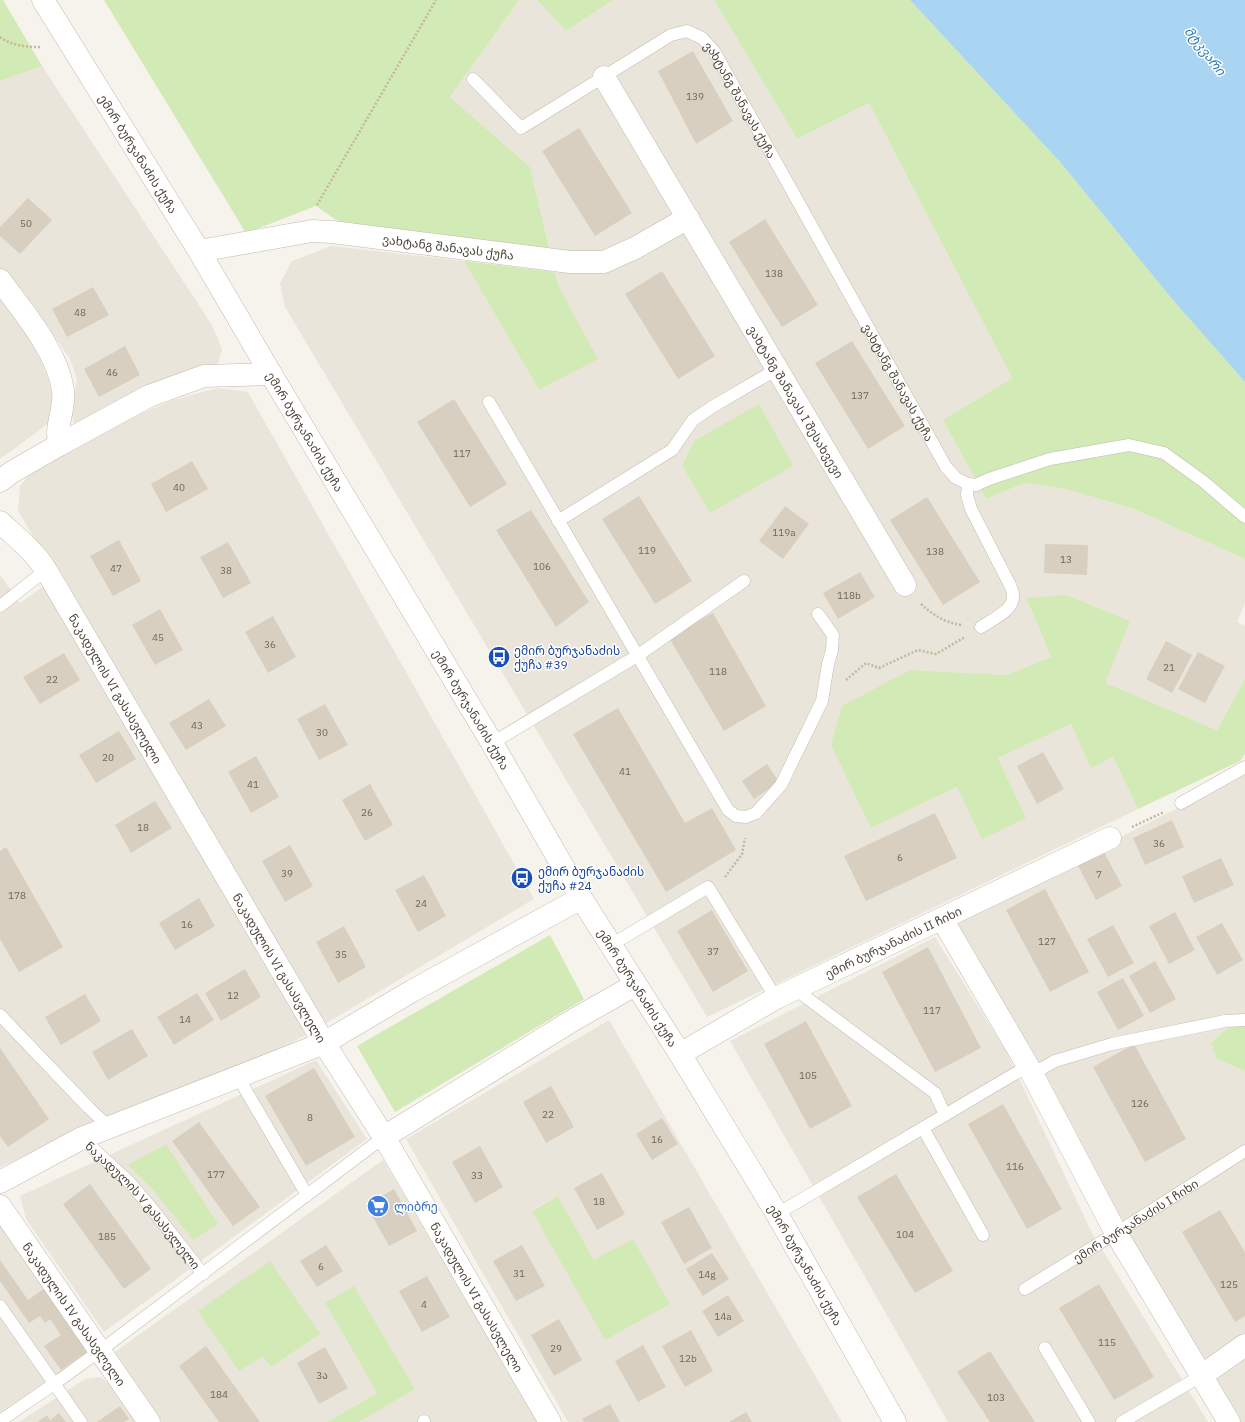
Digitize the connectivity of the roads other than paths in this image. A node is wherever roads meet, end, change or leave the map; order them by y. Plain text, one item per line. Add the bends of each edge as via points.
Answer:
1 (43, 0) edge
2 (604, 77) junction
3 (473, 79) dead end
4 (688, 218) junction
5 (199, 251) junction
6 (0, 280) edge
7 (777, 369) junction
8 (271, 374) junction
9 (489, 402) dead end
10 (59, 444) junction
11 (0, 481) edge
12 (968, 484) junction
13 (1245, 517) edge
14 (558, 521) junction
15 (0, 522) edge
16 (46, 570) junction
17 (744, 581) dead end
18 (905, 585) road end
19 (0, 606) edge
20 (818, 614) dead end
21 (981, 627) road end
22 (637, 656) junction
23 (492, 743) junction
24 (1245, 767) edge
25 (1181, 803) road end
26 (1110, 838) road end
27 (581, 898) junction
28 (942, 919) junction
29 (611, 945) junction
30 (635, 985) junction
31 (795, 989) junction
32 (776, 998) junction
33 (0, 1015) edge
34 (1245, 1020) edge
35 (324, 1043) junction
36 (680, 1054) junction
37 (1030, 1070) junction
38 (238, 1077) junction
39 (946, 1115) junction
40 (109, 1127) junction
41 (923, 1128) junction
42 (384, 1137) junction
43 (82, 1138) junction
44 (1245, 1151) edge
45 (0, 1182) edge
46 (307, 1195) junction
47 (0, 1206) edge
48 (777, 1214) junction
49 (1116, 1233) junction
50 (983, 1235) dead end
51 (203, 1274) junction
52 (1025, 1289) dead end
53 (0, 1306) edge
54 (1245, 1345) edge
55 (1045, 1348) dead end
56 (101, 1350) junction
57 (1201, 1376) junction
58 (54, 1384) junction
59 (0, 1421) edge
60 (81, 1422) edge
61 (150, 1422) edge
62 (550, 1422) edge
63 (895, 1422) edge
64 (1089, 1422) edge
65 (1122, 1422) edge
66 (1229, 1422) edge

1 - 5 street, ემირ ბურჯანაძის ქუჩა
2 - 3 lane, ვახტანგ შანავას ქუჩა via 521,128
2 - 4 street
2 - 12 lane, ვახტანგ შანავას ქუჩა via 671,35 687,31 702,38 714,51 946,467 956,478
4 - 5 street, ვახტანგ შანავას ქუჩა via 604,262 570,262 312,231
4 - 7 street, ვახტანგ შანავას I შესახვევი
5 - 8 street, ემირ ბურჯანაძის ქუჩა
6 - 10 street via 42,340 58,371 63,392
7 - 14 lane via 712,406 693,420 672,450
7 - 18 street, ვახტანგ შანავას I შესახვევი
8 - 10 street via 204,376 149,396
8 - 23 street, ემირ ბურჯანაძის ქუჩა
9 - 14 lane
10 - 11 street
12 - 13 lane via 976,485 1050,459 1129,445 1164,453 1204,482
12 - 21 lane via 967,495 971,509 1013,595 1011,606
14 - 22 lane
15 - 16 street, ნაკადულის VI გასასვლელი via 24,544
16 - 19 lane
16 - 35 street, ნაკადულის VI გასასვლელი
17 - 22 lane
20 - 22 lane via 833,635 822,701 781,785 756,813 746,817 736,816 728,810
22 - 23 lane
23 - 27 street, ემირ ბურჯანაძის ქუჩა
24 - 25 lane
26 - 28 street, ემირ ბურჯანაძის II ჩიხი
27 - 29 street, ემირ ბურჯანაძის ქუჩა
27 - 35 street via 412,991
28 - 31 street, ემირ ბურჯანაძის II ჩიხი
28 - 37 street
29 - 30 street, ემირ ბურჯანაძის ქუჩა
29 - 32 lane via 708,887
30 - 36 street, ემირ ბურჯანაძის ქუჩა
30 - 42 street
31 - 32 street, ემირ ბურჯანაძის II ჩიხი
31 - 39 lane via 935,1093
32 - 36 street, ემირ ბურჯანაძის II ჩიხი
33 - 40 lane
34 - 37 lane via 1225,1021 1112,1044
35 - 38 street
35 - 42 street, ნაკადულის VI გასასვლელი
36 - 48 street, ემირ ბურჯანაძის ქუჩა
37 - 39 lane
37 - 49 street
38 - 40 street
38 - 46 lane
39 - 41 lane
40 - 43 street
41 - 48 lane
41 - 50 lane
42 - 46 lane
42 - 62 street, ნაკადულის VI გასასვლელი
43 - 45 street
43 - 51 lane, ნაკადულის V გასასვლელი via 130,1183
44 - 49 lane, ემირ ბურჯანაძის I ჩიხი
46 - 51 lane
47 - 56 street, ნაკადულის IV გასასვლელი
48 - 63 street, ემირ ბურჯანაძის ქუჩა
49 - 52 lane, ემირ ბურჯანაძის I ჩიხი
49 - 57 street
51 - 56 lane
53 - 58 lane
54 - 57 street
55 - 64 lane
56 - 58 lane
56 - 61 street, ნაკადულის IV გასასვლელი
57 - 65 lane
57 - 66 street
58 - 59 lane
58 - 60 lane

